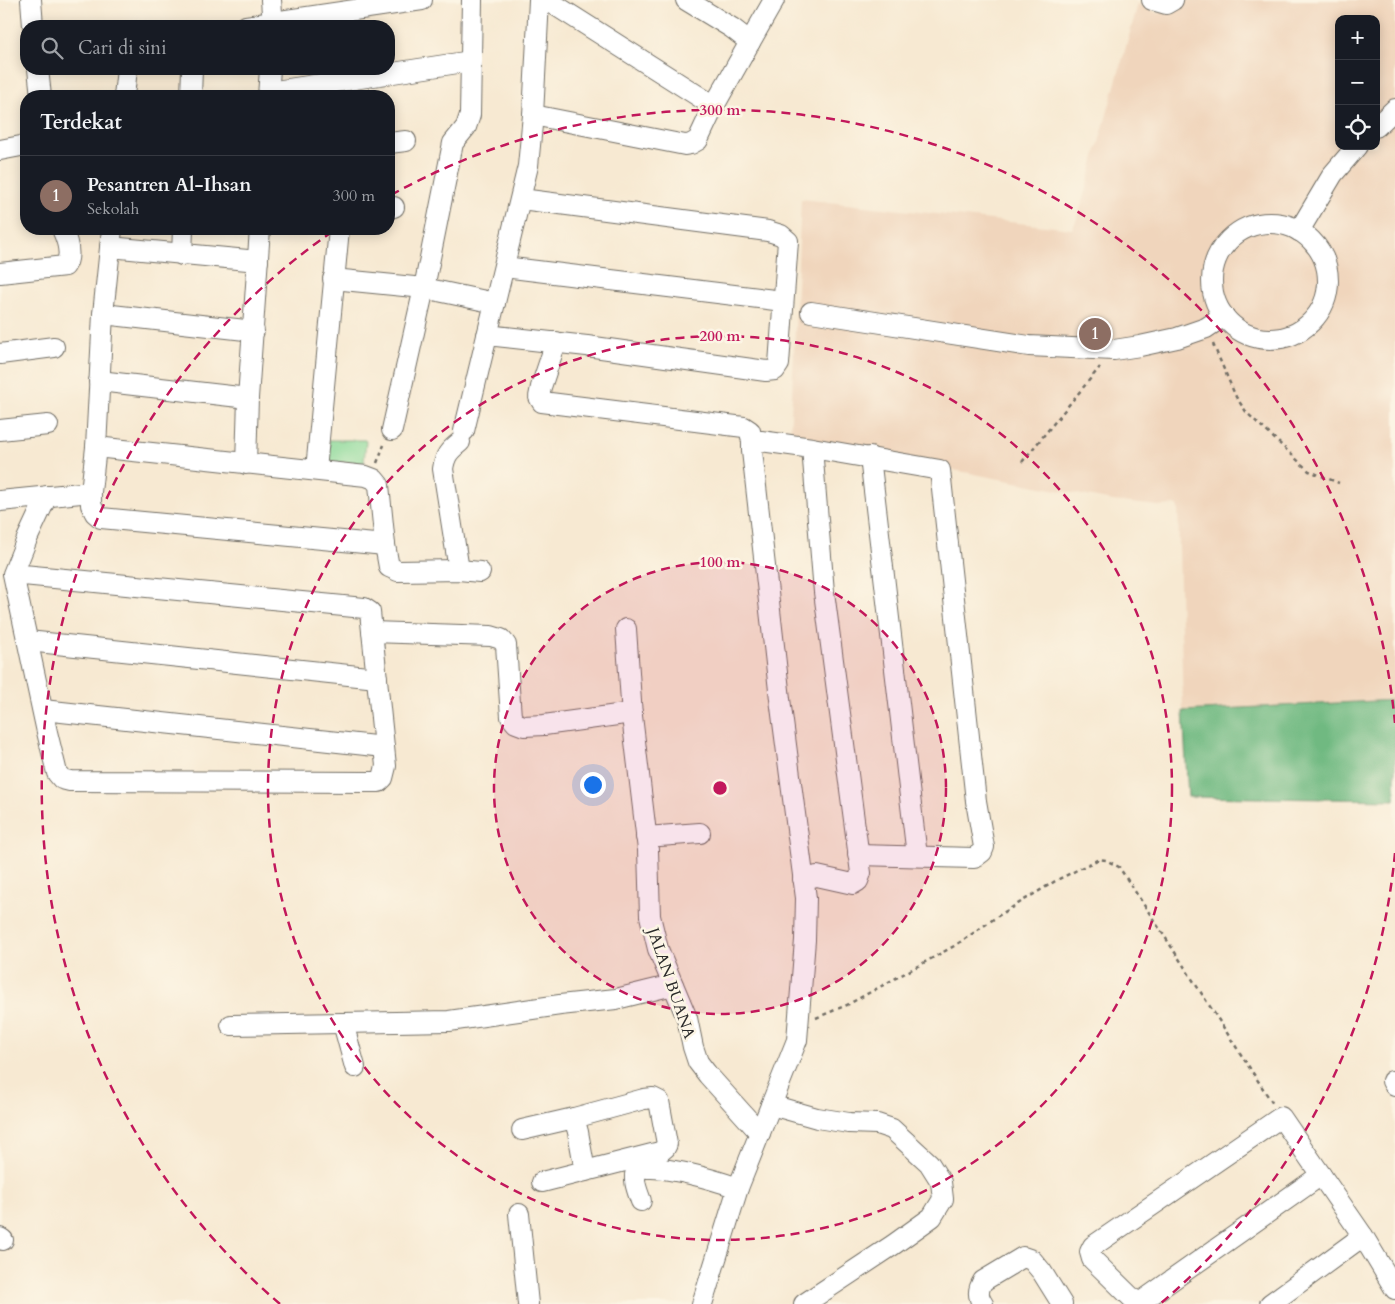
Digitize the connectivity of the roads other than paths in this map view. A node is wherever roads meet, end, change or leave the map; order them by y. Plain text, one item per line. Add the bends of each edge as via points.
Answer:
1 (30, 0) edge
2 (271, 0) edge
3 (422, 0) edge
4 (472, 0) edge
5 (539, 0) edge
6 (547, 0) edge
7 (686, 0) edge
8 (774, 0) edge
9 (1152, 0) edge
10 (1174, 0) edge
11 (32, 20) edge
12 (274, 20) edge
13 (299, 20) edge
14 (750, 42) junction
15 (471, 61) junction
16 (395, 73) edge
17 (39, 75) edge
18 (126, 75) edge
19 (192, 75) edge
20 (270, 75) edge
21 (385, 75) edge
22 (40, 90) edge
23 (125, 90) edge
24 (191, 90) edge
25 (268, 90) edge
26 (293, 90) edge
27 (714, 106) junction
28 (1395, 109) edge
29 (533, 115) junction
30 (1380, 123) edge
31 (20, 146) edge
32 (0, 150) edge
33 (1354, 150) edge
34 (520, 199) junction
35 (1299, 231) junction
36 (65, 235) edge
37 (183, 235) edge
38 (260, 235) edge
39 (338, 235) edge
40 (111, 238) edge
41 (182, 255) junction
42 (258, 261) junction
43 (1, 267) edge
44 (504, 267) junction
45 (334, 279) junction
46 (424, 288) junction
47 (783, 301) junction
48 (495, 303) junction
49 (811, 312) dead end
50 (104, 314) junction
51 (1224, 316) junction
52 (254, 331) junction
53 (487, 335) junction
54 (556, 342) junction
55 (54, 347) dead end
56 (0, 354) edge
57 (99, 381) junction
58 (248, 398) junction
59 (48, 425) dead end
60 (0, 430) edge
61 (392, 430) road end
62 (752, 442) junction
63 (96, 447) junction
64 (812, 448) junction
65 (870, 457) junction
66 (246, 464) junction
67 (316, 470) junction
68 (91, 492) junction
69 (48, 496) junction
70 (0, 501) edge
71 (384, 545) junction
72 (459, 570) junction
73 (480, 572) dead end
74 (13, 574) junction
75 (626, 629) dead end
76 (372, 632) junction
77 (28, 641) junction
78 (376, 678) junction
79 (42, 710) junction
80 (632, 713) junction
81 (384, 747) junction
82 (700, 833) dead end
83 (646, 837) junction
84 (858, 855) junction
85 (917, 856) junction
86 (803, 880) junction
87 (673, 985) junction
88 (343, 1023) junction
89 (231, 1025) dead end
90 (355, 1067) dead end
91 (771, 1105) junction
92 (574, 1118) junction
93 (522, 1130) dead end
94 (760, 1133) junction
95 (634, 1163) junction
96 (585, 1171) junction
97 (1321, 1175) junction
98 (542, 1182) dead end
99 (738, 1188) junction
100 (641, 1201) dead end
101 (519, 1214) dead end
102 (1363, 1236) junction
103 (1395, 1289) edge
104 (528, 1304) edge
105 (702, 1304) edge
106 (804, 1304) edge
107 (983, 1304) edge
108 (1062, 1304) edge
109 (1138, 1304) edge
110 (1270, 1304) edge

1 - 11 street
2 - 12 street
3 - 13 street
4 - 15 street
5 - 29 street
6 - 27 street
7 - 14 street
8 - 14 street
9 - 10 street via 1166,4
14 - 27 street
15 - 16 street
15 - 46 street via 470,115 466,127 453,143
17 - 22 street
18 - 23 street
19 - 24 street
20 - 25 street
21 - 26 street
27 - 29 street via 698,140 685,145
28 - 30 street
29 - 34 street via 528,166
31 - 32 street
33 - 35 street via 1333,174
34 - 44 street
34 - 47 street via 782,235 788,241
35 - 51 street via 1278,223 1255,224 1234,234 1220,251 1212,273 1214,295
35 - 51 street via 1316,246 1327,266 1328,288 1321,310 1306,327 1285,337 1262,338 1241,331
36 - 43 street via 68,260 64,266
37 - 41 street
38 - 42 street
39 - 45 street
40 - 41 street
40 - 50 street
41 - 42 street
42 - 52 street
44 - 47 street
44 - 48 street
45 - 46 street
45 - 67 street
46 - 48 street
46 - 61 street
47 - 54 street via 780,357 775,370
48 - 53 street
49 - 51 street via 1029,346 1114,350 1177,338 1206,328
50 - 52 street
50 - 57 street
52 - 58 street
53 - 54 street
53 - 72 street via 462,437 445,458
54 - 62 street via 541,387 539,397 542,402 744,427 750,432
55 - 56 street
57 - 58 street
57 - 63 street
58 - 66 street
59 - 60 street
62 - 64 street
62 - 86 street
63 - 66 street
63 - 68 street
64 - 65 street
64 - 84 street via 824,592
65 - 85 street
65 - 85 street via 940,470 976,801 984,847 974,858
66 - 67 street
67 - 71 street via 374,479 379,485
68 - 69 street
68 - 71 street via 91,506 101,518
69 - 70 street
69 - 74 street
71 - 72 street via 389,567 398,572
72 - 73 street
74 - 76 street via 356,606 370,612
74 - 77 street
75 - 80 street, JALAN BUANA
76 - 78 street
76 - 80 street via 501,639 506,645 511,717 524,726
77 - 78 street
77 - 79 street
78 - 81 street
79 - 81 street
79 - 81 street via 57,773 70,781 379,782 386,766
80 - 83 street, JALAN BUANA
82 - 83 street
83 - 87 street, JALAN BUANA via 650,916 658,949
84 - 85 street
84 - 86 street via 861,873 853,884 817,876
86 - 91 street via 805,940 798,1040
87 - 88 street via 616,999 449,1021
87 - 94 street, JALAN BUANA via 687,1018 698,1062
88 - 89 street
88 - 90 street
91 - 94 street
91 - 106 street via 817,1118 877,1124 892,1129 929,1164 941,1182 943,1199 932,1217
92 - 93 street
92 - 95 street via 644,1099 660,1101 667,1141 665,1148
92 - 96 street
94 - 99 street
95 - 96 street
95 - 99 street via 642,1168 668,1169
95 - 100 street
96 - 98 street
97 - 102 street
97 - 109 street
97 - 109 street via 1281,1117 1093,1246 1090,1252 1092,1259
99 - 105 street
101 - 104 street
102 - 103 street
102 - 110 street
107 - 108 street via 978,1293 983,1281 1023,1257 1032,1260 1042,1272

